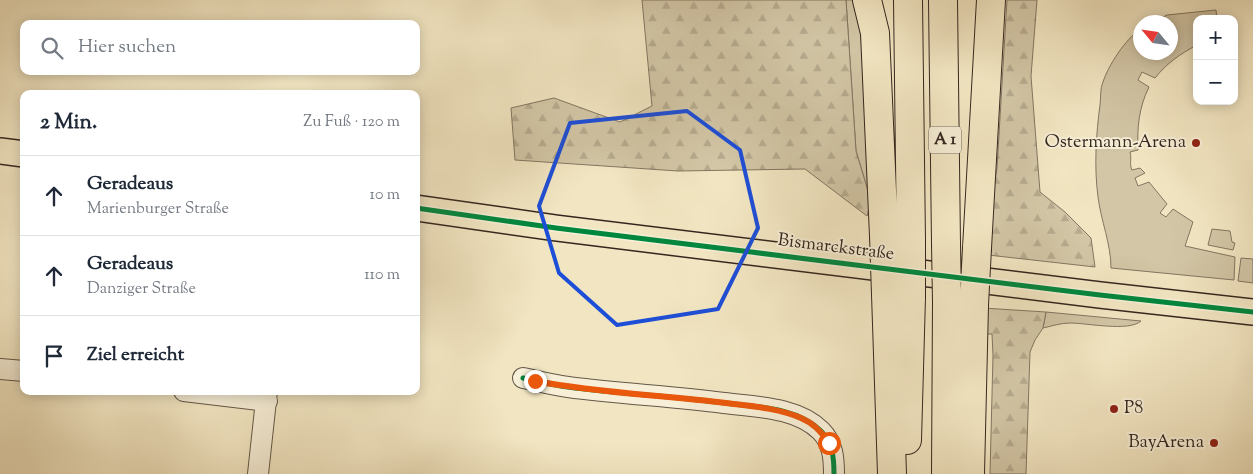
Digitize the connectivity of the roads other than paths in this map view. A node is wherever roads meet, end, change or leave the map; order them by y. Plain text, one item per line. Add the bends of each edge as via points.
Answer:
1 (867, 0) edge
2 (908, 0) edge
3 (943, 0) edge
4 (950, 0) edge
5 (991, 0) edge
6 (944, 36) junction
7 (0, 151) edge
8 (20, 154) edge
9 (420, 209) edge
10 (899, 295) junction
11 (1253, 312) edge
12 (0, 368) edge
13 (20, 371) edge
14 (524, 378) dead end
15 (250, 395) edge
16 (267, 396) edge
17 (258, 474) edge
18 (834, 474) edge
19 (892, 474) edge
20 (907, 474) edge
21 (946, 474) edge
22 (970, 474) edge

1 - 10 highway, bridge via 875,33 884,236
2 - 10 highway, A 1, bridge via 911,240
3 - 6 highway, A 1
4 - 6 highway
5 - 22 highway, bridge via 974,305
6 - 21 highway, A 1, bridge
7 - 8 main road
9 - 11 main road, Bismarckstraße via 556,228
10 - 19 highway
10 - 20 highway, A 1
12 - 13 street
14 - 18 street via 568,387 679,397 776,411 802,418 822,432 829,443 834,456
15 - 16 street
16 - 17 street

